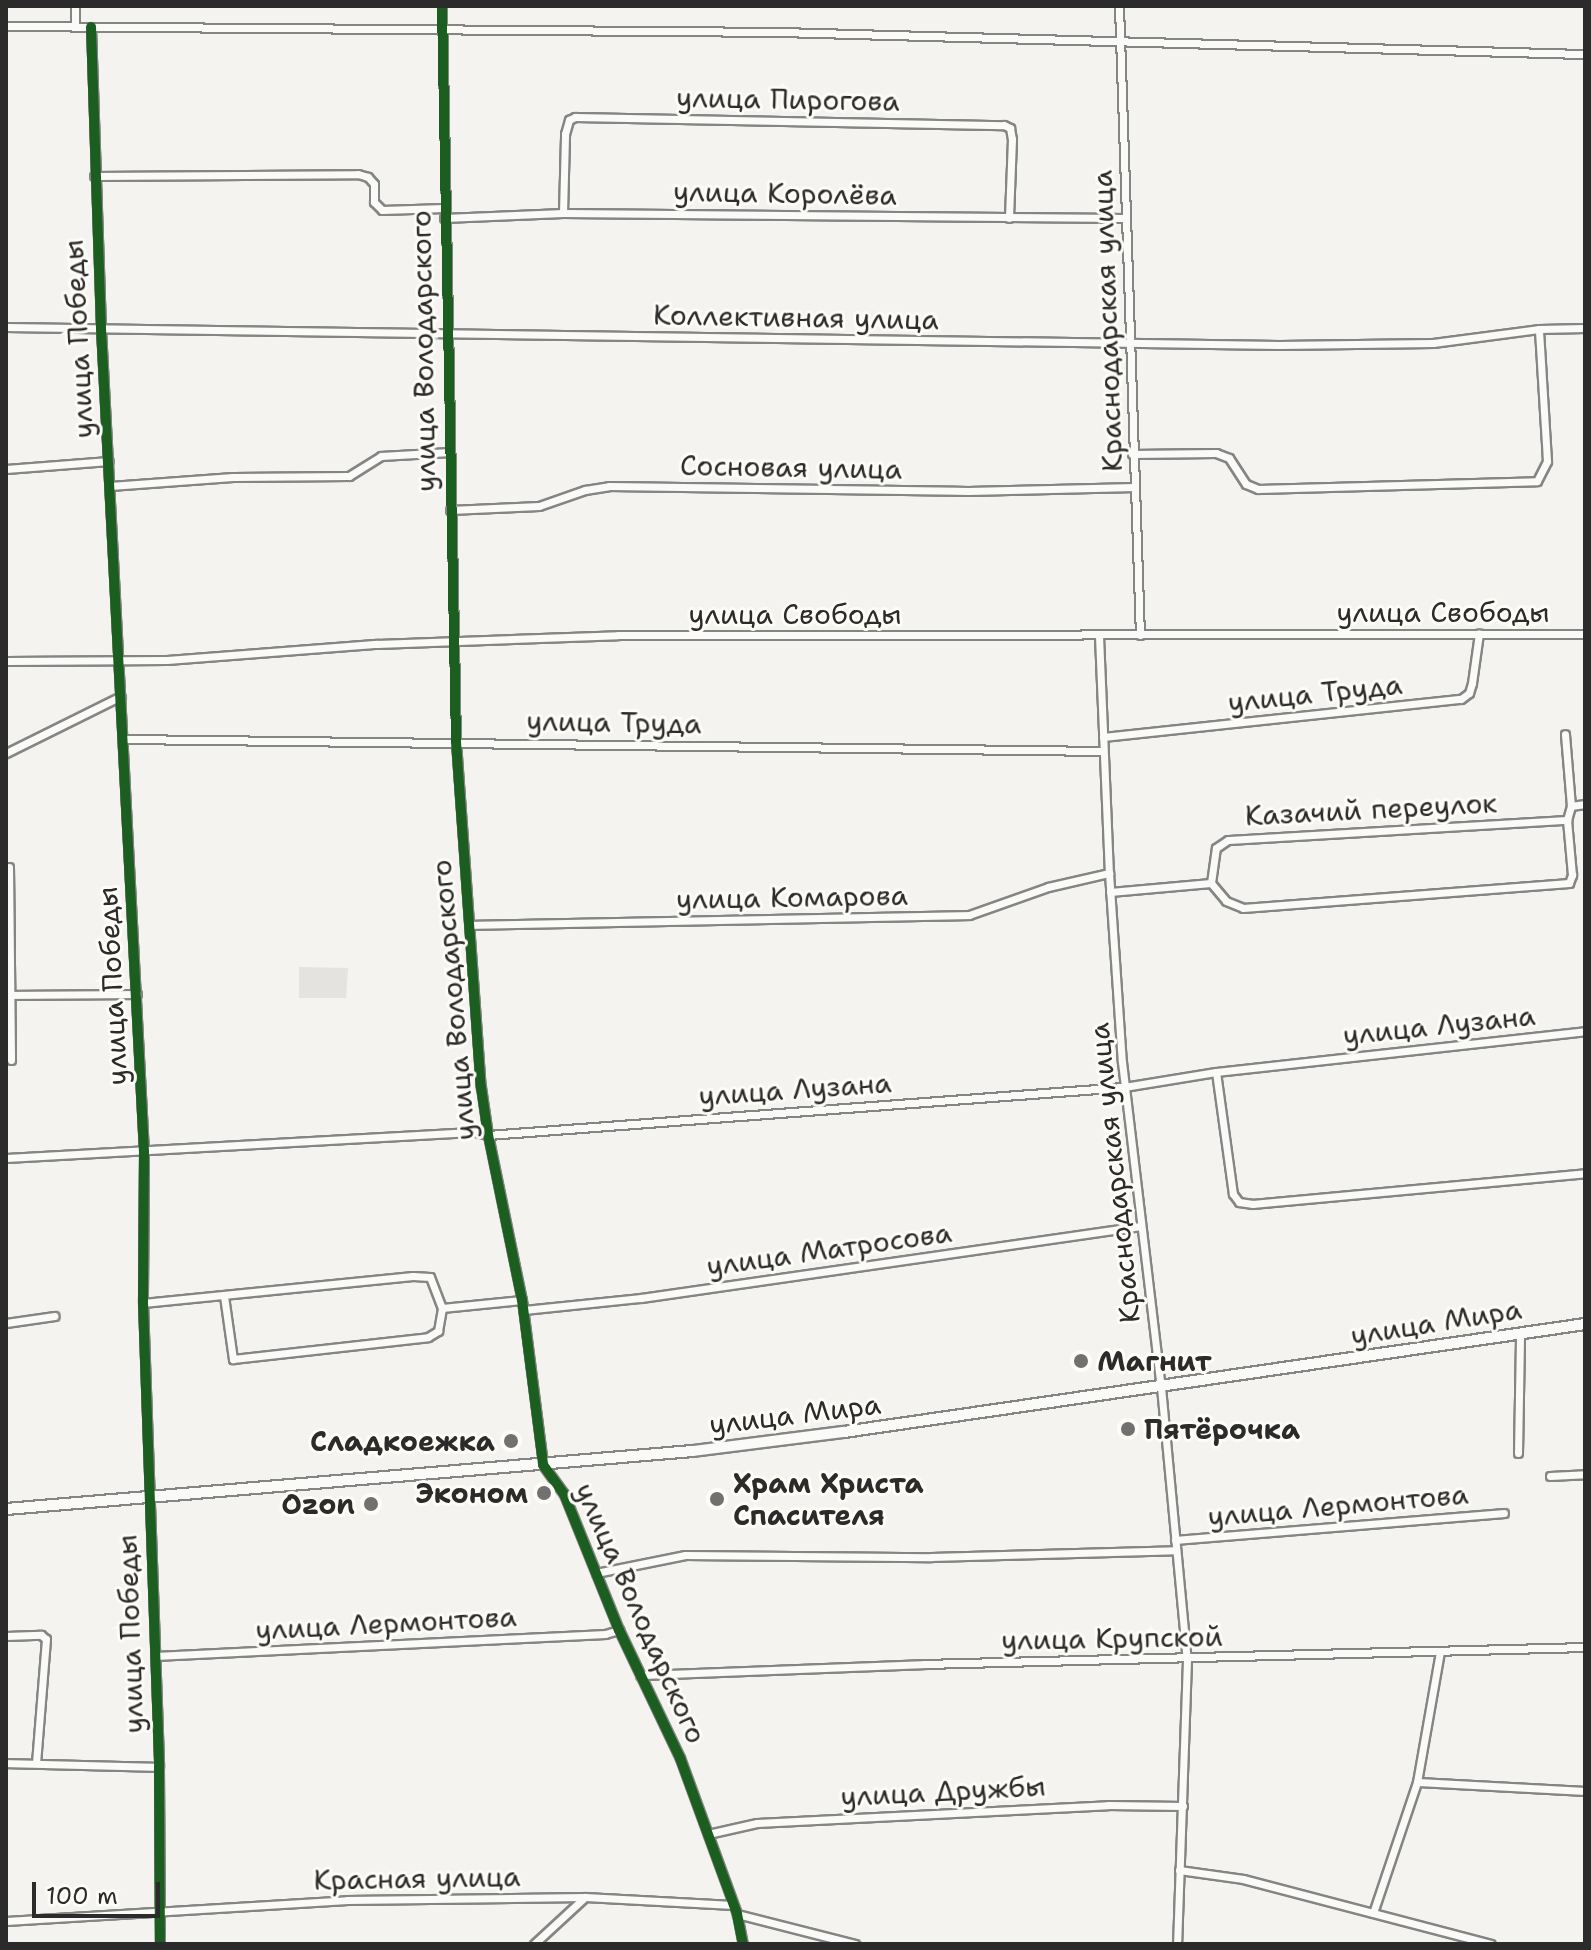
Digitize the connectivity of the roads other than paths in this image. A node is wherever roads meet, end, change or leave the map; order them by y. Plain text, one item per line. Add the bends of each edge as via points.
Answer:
1 (75, 6) edge
2 (442, 6) edge
3 (1119, 6) edge
4 (6, 26) edge
5 (75, 27) junction
6 (91, 27) junction
7 (440, 27) junction
8 (1120, 41) junction
9 (1585, 54) edge
10 (94, 176) junction
11 (444, 208) junction
12 (563, 213) junction
13 (444, 218) junction
14 (1009, 218) junction
15 (1125, 218) junction
16 (6, 327) edge
17 (1585, 328) edge
18 (101, 329) junction
19 (1539, 329) junction
20 (448, 334) junction
21 (1129, 344) junction
22 (450, 452) junction
23 (1132, 454) junction
24 (109, 461) junction
25 (6, 469) edge
26 (110, 486) junction
27 (1135, 487) junction
28 (450, 510) junction
29 (1479, 633) junction
30 (1585, 634) edge
31 (1140, 635) junction
32 (1099, 636) junction
33 (454, 640) junction
34 (119, 659) junction
35 (6, 661) edge
36 (121, 696) junction
37 (1565, 734) dead end
38 (1103, 737) junction
39 (124, 739) junction
40 (456, 742) junction
41 (1103, 751) junction
42 (6, 753) edge
43 (1585, 804) edge
44 (1571, 806) junction
45 (1567, 820) junction
46 (9, 867) dead end
47 (1109, 873) junction
48 (1211, 883) junction
49 (1110, 892) junction
50 (469, 925) junction
51 (137, 994) junction
52 (8, 995) edge
53 (1585, 1031) edge
54 (11, 1060) dead end
55 (1216, 1072) junction
56 (1124, 1087) junction
57 (488, 1135) junction
58 (144, 1152) junction
59 (6, 1158) edge
60 (1585, 1173) edge
61 (1141, 1226) junction
62 (224, 1296) junction
63 (522, 1300) junction
64 (143, 1303) junction
65 (442, 1308) junction
66 (524, 1310) junction
67 (54, 1316) dead end
68 (6, 1323) edge
69 (1585, 1324) edge
70 (1520, 1333) junction
71 (1161, 1387) junction
72 (1518, 1453) dead end
73 (543, 1465) junction
74 (1585, 1474) edge
75 (1550, 1476) dead end
76 (148, 1498) junction
77 (6, 1509) edge
78 (1504, 1513) dead end
79 (1175, 1540) junction
80 (1176, 1550) junction
81 (596, 1573) junction
82 (619, 1630) junction
83 (6, 1636) edge
84 (1585, 1647) edge
85 (1440, 1652) junction
86 (155, 1656) junction
87 (1187, 1660) junction
88 (640, 1675) junction
89 (6, 1763) edge
90 (36, 1763) junction
91 (159, 1767) junction
92 (1417, 1782) junction
93 (1582, 1791) dead end
94 (1183, 1806) junction
95 (708, 1834) junction
96 (1179, 1870) junction
97 (585, 1897) junction
98 (733, 1905) junction
99 (161, 1912) junction
100 (1373, 1913) junction
101 (737, 1914) junction
102 (6, 1921) edge
103 (160, 1944) edge
104 (534, 1944) edge
105 (743, 1944) edge
106 (855, 1944) edge
107 (1177, 1944) edge
108 (1491, 1944) edge

1 - 5 street
2 - 7 street, улица Володарского
3 - 8 street, Краснодарская улица
4 - 5 street
5 - 6 street
6 - 7 street
6 - 10 street, улица Победы
7 - 8 street
7 - 11 street, улица Володарского
8 - 9 street
8 - 15 street, Краснодарская улица
10 - 11 street via 358,174 374,184 374,202 382,210
10 - 18 street, улица Победы
11 - 13 street, улица Володарского
12 - 13 street, улица Королёва
12 - 14 street, улица Королёва
12 - 14 street, улица Пирогова via 565,134 575,117 1004,125 1012,139
13 - 20 street, улица Володарского
14 - 15 street, улица Королёва
15 - 21 street, Краснодарская улица
16 - 18 street, Коллективная улица
17 - 19 street, Коллективная улица
18 - 20 street, Коллективная улица
18 - 24 street, улица Победы
19 - 21 street, Коллективная улица via 1433,343
19 - 23 street via 1547,461 1537,481 1258,489 1246,484 1229,458 1216,453
20 - 21 street, Коллективная улица
20 - 22 street, улица Володарского
21 - 23 street, Краснодарская улица
22 - 26 street via 381,456 349,476
22 - 28 street, улица Володарского
23 - 27 street, Краснодарская улица
24 - 25 street
24 - 26 street, улица Победы
26 - 34 street, улица Победы
27 - 28 street, Сосновая улица via 968,491 609,486 539,506
27 - 31 street, Краснодарская улица
28 - 33 street, улица Володарского
29 - 30 street, улица Свободы
29 - 31 street, улица Свободы
29 - 38 street, улица Труда via 1469,693 1461,699
31 - 32 street, улица Свободы
32 - 33 street, улица Свободы
32 - 38 street, Краснодарская улица
33 - 34 street, улица Свободы
33 - 40 street, улица Володарского
34 - 35 street, улица Свободы
34 - 36 street, улица Победы
36 - 39 street, улица Победы
36 - 42 street
37 - 44 street
38 - 41 street, Краснодарская улица
39 - 40 street, улица Труда
39 - 51 street, улица Победы
40 - 41 street, улица Труда
40 - 50 street, улица Володарского
41 - 47 street, Краснодарская улица
43 - 44 street
44 - 45 street
45 - 48 street, Казачий переулок via 1228,840 1216,848
45 - 48 street via 1569,883 1243,908 1226,901
46 - 52 street
47 - 49 street, Краснодарская улица
47 - 50 street, улица Комарова via 1048,887 969,915
48 - 49 street
49 - 56 street, Краснодарская улица
50 - 57 street, улица Володарского
51 - 52 street
51 - 58 street, улица Победы
52 - 54 street
53 - 55 street, улица Лузана
55 - 56 street, улица Лузана
55 - 60 street via 1233,1194 1239,1202
56 - 57 street, улица Лузана
56 - 61 street, Краснодарская улица
57 - 58 street, улица Лузана
57 - 63 street, улица Володарского
58 - 59 street, улица Лузана
58 - 64 street, улица Победы
61 - 66 street, улица Матросова
61 - 71 street, Краснодарская улица
62 - 64 street
62 - 65 street via 413,1276 430,1277
62 - 65 street via 233,1359 428,1337 438,1331
63 - 65 street
63 - 66 street, улица Володарского
64 - 76 street, улица Победы
66 - 73 street, улица Володарского
67 - 68 street
69 - 70 main road, улица Мира
70 - 71 main road, улица Мира
70 - 72 street
71 - 73 main road, улица Мира via 844,1432
71 - 79 street, Краснодарская улица
73 - 76 main road, улица Мира
73 - 81 street, улица Володарского via 564,1494
74 - 75 street
76 - 77 main road, улица Мира
76 - 86 street, улица Победы
78 - 79 street, улица Лермонтова
79 - 80 street, Краснодарская улица
80 - 81 street, улица Лермонтова via 931,1557 685,1555
80 - 87 street, Краснодарская улица
81 - 82 street, улица Володарского
82 - 86 street, улица Лермонтова
82 - 88 street, улица Володарского
83 - 90 street via 46,1639
84 - 85 street, улица Крупской
85 - 87 street, улица Крупской
85 - 92 street
86 - 91 street, улица Победы
87 - 88 street, улица Крупской
87 - 94 street, Краснодарская улица
88 - 95 street, улица Володарского via 680,1758
89 - 90 street
90 - 91 street
91 - 99 street, улица Победы
92 - 93 street
92 - 100 street
94 - 95 street, улица Дружбы via 757,1823
94 - 96 street, Краснодарская улица
95 - 98 street, улица Володарского
96 - 100 street via 1243,1879
96 - 107 street, Краснодарская улица
97 - 98 street, Красная улица
97 - 99 street, Красная улица via 347,1900
97 - 104 street
98 - 101 street, улица Володарского
99 - 102 street, Красная улица
99 - 103 street, улица Победы
100 - 108 street
101 - 105 street, улица Володарского
101 - 106 street

